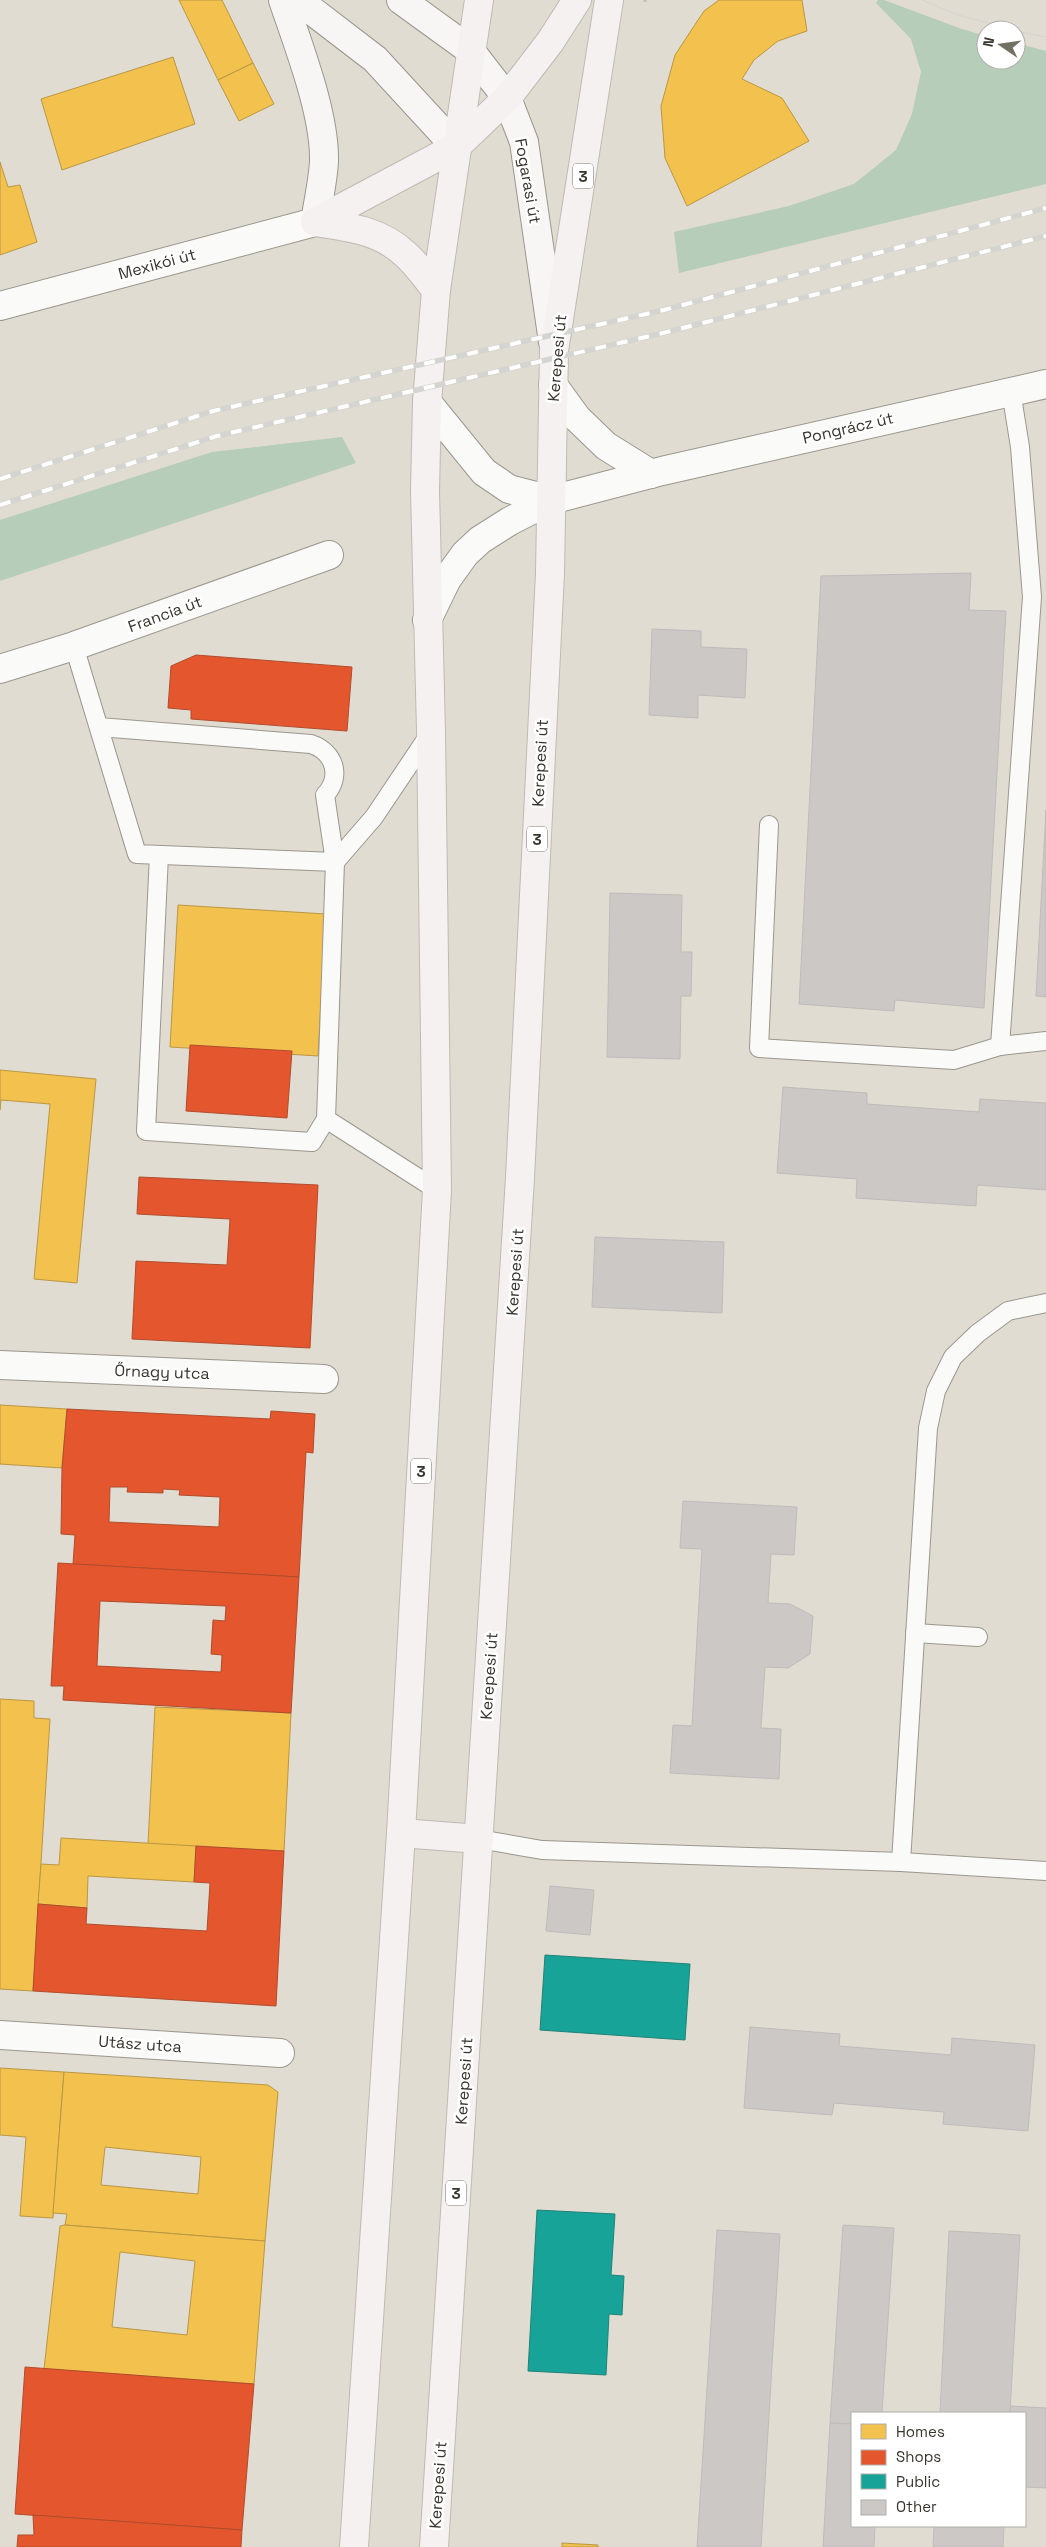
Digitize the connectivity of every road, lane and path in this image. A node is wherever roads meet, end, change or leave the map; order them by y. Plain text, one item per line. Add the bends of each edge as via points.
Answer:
1 (283, 0) edge
2 (298, 0) edge
3 (401, 0) edge
4 (479, 0) edge
5 (578, 0) edge
6 (609, 0) edge
7 (470, 50) junction
8 (507, 98) junction
9 (456, 148) junction
10 (315, 222) junction
11 (436, 290) junction
12 (0, 306) edge
13 (554, 351) junction
14 (1046, 384) edge
15 (553, 385) junction
16 (1011, 391) junction
17 (426, 402) junction
18 (651, 474) junction
19 (551, 500) junction
20 (329, 555) dead end
21 (427, 620) junction
22 (74, 646) junction
23 (0, 669) edge
24 (99, 727) junction
25 (431, 731) junction
26 (769, 826) dead end
27 (159, 855) junction
28 (335, 862) junction
29 (1046, 1041) edge
30 (1000, 1046) junction
31 (326, 1119) junction
32 (437, 1190) junction
33 (1046, 1303) edge
34 (0, 1365) edge
35 (324, 1378) dead end
36 (915, 1633) junction
37 (978, 1637) dead end
38 (401, 1833) junction
39 (479, 1839) junction
40 (901, 1862) junction
41 (1046, 1871) edge
42 (0, 2035) edge
43 (280, 2053) dead end
44 (354, 2547) edge
45 (434, 2547) edge

1 - 10 main road via 308,75 320,130 324,160
2 - 9 main road via 375,59
3 - 7 main road, Fogarasi út
4 - 7 main road, 3
5 - 8 main road
6 - 13 main road, Kerepesi út / 3
7 - 8 main road, Fogarasi út
7 - 9 main road, 3
8 - 9 main road
8 - 13 main road, Fogarasi út via 524,142
9 - 10 main road
9 - 11 main road, 3
10 - 11 main road via 380,236 406,254
10 - 12 street, Mexikói út
11 - 17 main road, 3
13 - 15 main road, Kerepesi út / 3
14 - 16 street, Pongrácz út
15 - 18 street via 577,418 606,446
15 - 19 main road, Kerepesi út / 3
16 - 18 street, Pongrácz út
16 - 30 lane via 1020,447 1032,597
17 - 19 street, Pongrácz út via 484,472 509,489
17 - 21 main road, 3
18 - 19 street, Pongrácz út
19 - 21 street, Pongrácz út via 502,526 465,554 447,580
19 - 39 main road, Kerepesi út / 3 via 520,1188
20 - 22 street, Francia út
21 - 25 main road, 3
22 - 23 street, Francia út
22 - 24 lane
24 - 27 lane via 137,854
24 - 28 lane via 320,747 330,756 335,772 334,782 326,796
25 - 28 lane via 374,817
25 - 32 main road, 3
26 - 30 lane via 759,1048 954,1060
27 - 28 lane
27 - 31 lane via 146,1131 312,1142
28 - 31 lane
29 - 30 lane
31 - 32 lane
32 - 38 main road, 3
33 - 36 lane via 1008,1311 978,1333 952,1357 936,1391 928,1428
34 - 35 street, Őrnagy utca
36 - 37 lane
36 - 40 lane
38 - 39 main road
38 - 44 main road, 3
39 - 40 lane via 542,1850
39 - 45 main road, Kerepesi út / 3
40 - 41 lane
42 - 43 street, Utász utca

